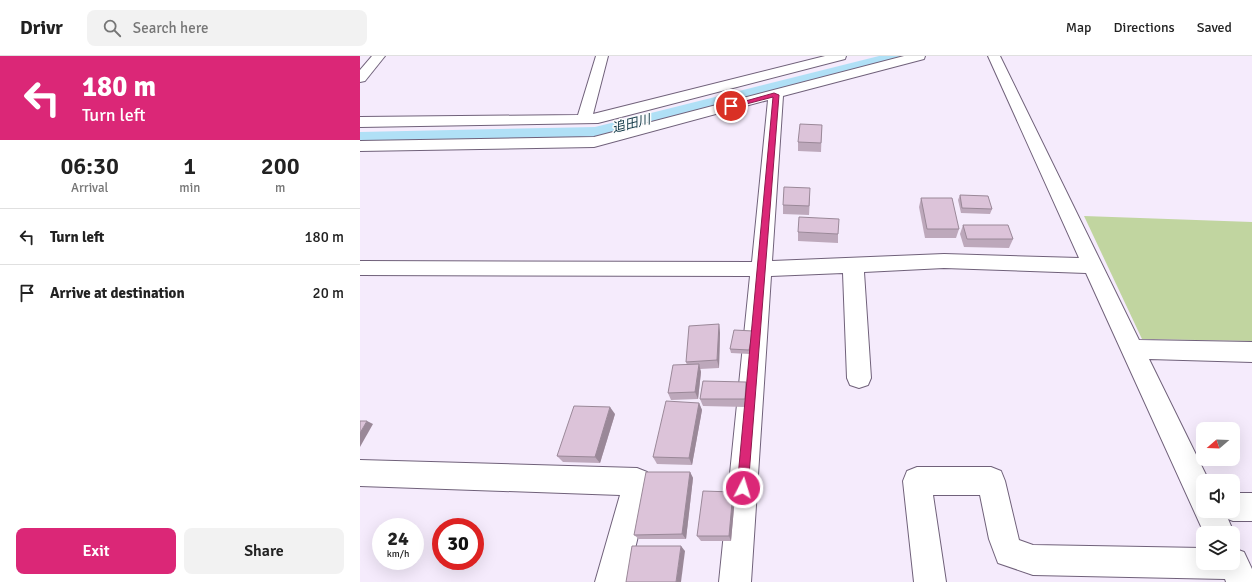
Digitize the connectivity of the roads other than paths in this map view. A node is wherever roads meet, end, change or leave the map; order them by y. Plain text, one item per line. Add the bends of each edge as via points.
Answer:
1 (379, 56) edge
2 (602, 56) edge
3 (840, 56) edge
4 (919, 56) edge
5 (994, 56) edge
6 (819, 58) edge
7 (360, 78) edge
8 (776, 95) junction
9 (584, 119) junction
10 (360, 122) edge
11 (360, 146) edge
12 (853, 264) junction
13 (1093, 266) junction
14 (360, 268) edge
15 (761, 269) junction
16 (1132, 349) junction
17 (1252, 352) edge
18 (859, 378) dead end
19 (360, 473) edge
20 (1196, 485) edge
21 (1240, 507) edge
22 (1252, 507) edge
23 (1196, 562) edge
24 (1236, 570) edge
25 (611, 582) edge
26 (735, 582) edge
27 (930, 582) edge
28 (1242, 582) edge

1 - 7 street
2 - 9 street
3 - 6 street
4 - 8 street
5 - 13 street
6 - 9 street via 598,118
8 - 11 street via 594,142
8 - 15 street
9 - 10 street
12 - 13 street via 944,261
12 - 15 street
12 - 18 street
13 - 16 street
14 - 15 street
15 - 26 street
16 - 17 street
16 - 20 street
19 - 25 street via 637,482
21 - 22 street
23 - 27 street via 1033,560 1009,552 991,481 917,481
24 - 28 street

